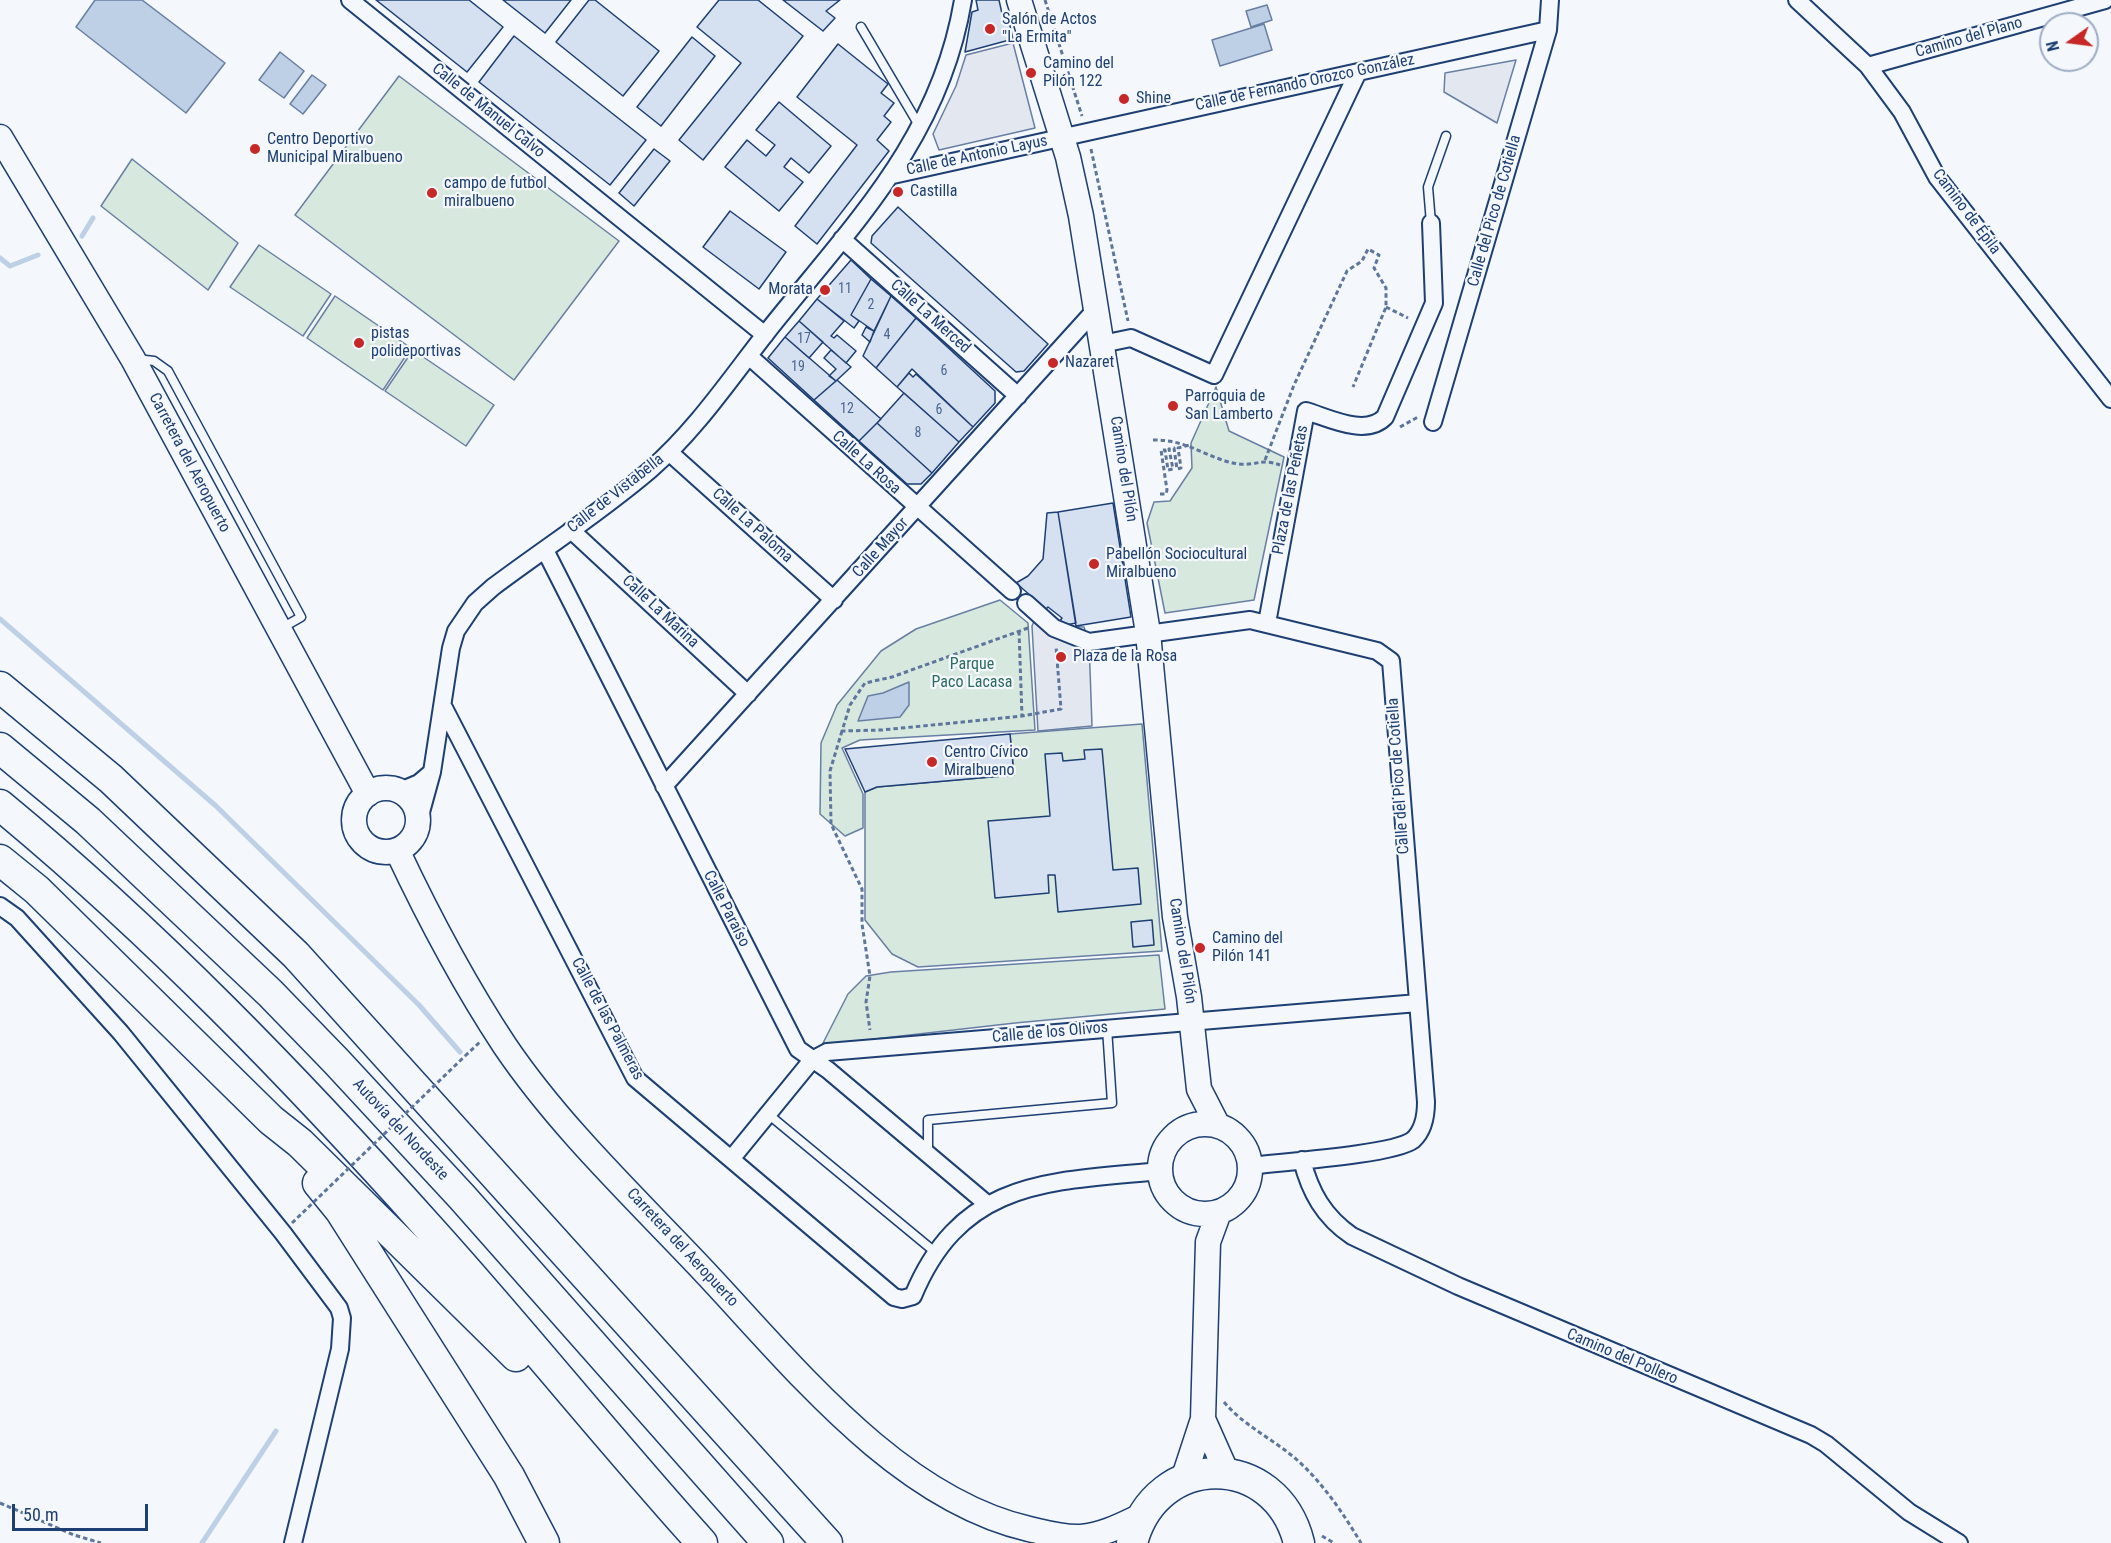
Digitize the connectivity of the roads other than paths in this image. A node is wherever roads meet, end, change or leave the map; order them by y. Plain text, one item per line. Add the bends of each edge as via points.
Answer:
1 (350, 0) edge
2 (963, 0) edge
3 (1019, 0) edge
4 (1550, 0) edge
5 (1797, 0) edge
6 (2105, 0) edge
7 (861, 27) dead end
8 (1548, 30) junction
9 (1868, 66) junction
10 (1358, 72) junction
11 (917, 134) junction
12 (1446, 136) dead end
13 (0, 137) edge
14 (1061, 137) junction
15 (926, 166) junction
16 (893, 175) junction
17 (1431, 223) joint
18 (842, 239) junction
19 (1097, 308) junction
20 (765, 335) junction
21 (1102, 344) junction
22 (750, 357) junction
23 (1018, 396) junction
24 (2111, 399) edge
25 (1435, 417) road end
26 (669, 452) junction
27 (917, 509) junction
28 (571, 530) junction
29 (545, 550) junction
30 (1011, 591) dead end
31 (834, 600) junction
32 (1031, 609) road end
33 (1267, 623) junction
34 (1148, 633) junction
35 (0, 687) edge
36 (748, 694) junction
37 (444, 708) junction
38 (0, 748) edge
39 (432, 772) junction
40 (664, 786) junction
41 (400, 791) junction
42 (361, 798) junction
43 (0, 805) edge
44 (418, 823) junction
45 (390, 856) junction
46 (0, 860) edge
47 (0, 906) edge
48 (1418, 1003) junction
49 (1192, 1021) junction
50 (1107, 1028) junction
51 (812, 1060) junction
52 (1199, 1089) junction
53 (768, 1114) junction
54 (271, 1120) junction
55 (1218, 1126) junction
56 (1186, 1128) junction
57 (928, 1154) junction
58 (732, 1158) junction
59 (1302, 1160) junction
60 (1249, 1166) junction
61 (1160, 1171) junction
62 (987, 1204) junction
63 (1207, 1212) junction
64 (934, 1252) junction
65 (1203, 1419) junction
66 (1227, 1473) junction
67 (1183, 1480) junction
68 (1136, 1529) edge
69 (1071, 1540) edge
70 (701, 1542) edge
71 (293, 1543) edge
72 (544, 1543) edge
73 (768, 1543) edge
74 (827, 1543) edge
75 (1299, 1543) edge
76 (1959, 1543) edge

1 - 20 street, Calle de Manuel Calvo
2 - 11 street, Calle de Vistabella via 950,53
3 - 14 street, Camino del Pilón
4 - 8 street, Calle del Pico de Cotiella
5 - 9 street, Camino de Épila
6 - 9 street, Camino del Plano
7 - 11 lane
8 - 10 street, Calle de Fernando Orozco González
8 - 25 street, Calle del Pico de Cotiella
9 - 24 street, Camino de Épila via 1902,112 1937,177
10 - 14 street, Calle de Fernando Orozco González
10 - 21 street via 1214,375 1131,338
11 - 15 street via 918,154
11 - 16 street, Calle de Vistabella
12 - 17 lane via 1428,188
13 - 42 street, Carretera del Aeropuerto via 132,359 280,629
14 - 15 street, Calle de Antonio Layus
14 - 19 street, Camino del Pilón via 1081,216
15 - 16 street, Calle de Antonio Layus
16 - 18 street, Calle de Vistabella
17 - 33 street, Plaza de las Peñetas via 1435,293 1426,326 1388,411 1373,427 1306,411
18 - 20 street, Calle de Vistabella
18 - 23 street, Calle La Merced
19 - 21 street, Camino del Pilón
19 - 23 street, Calle Mayor
20 - 22 street, Calle de Vistabella
21 - 34 street, Camino del Pilón
22 - 26 street, Calle de Vistabella
22 - 27 street, Calle La Rosa
23 - 27 street, Calle Mayor
26 - 28 street, Calle de Vistabella
26 - 31 street, Calle La Paloma
27 - 30 street, Calle La Rosa
27 - 31 street, Calle Mayor
28 - 29 street, Calle de Vistabella
28 - 36 street, Calle La Marina
29 - 37 street, Calle de Vistabella via 493,587 463,619 451,648
29 - 40 street, Calle Paraíso
31 - 36 street, Calle Mayor
32 - 34 street via 1054,628 1089,642
33 - 34 street, Calle del Pico de Cotiella via 1250,620
33 - 48 street, Calle del Pico de Cotiella via 1377,651 1391,661
34 - 49 street, Camino del Pilón via 1175,917
35 - 74 highway via 111,779 296,955
36 - 40 street, Calle Mayor
37 - 39 street, Calle de Vistabella
37 - 58 street, Calle de las Palmeras via 635,1078
38 - 73 highway, Autovía del Nordeste via 88,821 336,1060
39 - 41 street
39 - 44 street, Calle de Vistabella
40 - 51 street, Calle Paraíso via 795,1045
41 - 42 street via 383,789
41 - 44 street via 414,806
42 - 45 street via 355,821 360,837
43 - 70 highway via 64,858 290,1078 430,1229
44 - 45 street via 412,839
45 - 69 street, Carretera del Aeropuerto via 529,1079 613,1175 800,1372 873,1445 922,1483 988,1516
46 - 54 highway via 37,890
47 - 71 street via 17,918 121,1033 284,1233 339,1308 343,1330 340,1349
48 - 49 street, Calle de los Olivos
48 - 59 street, Calle del Pico de Cotiella via 1426,1113 1415,1138 1389,1150
49 - 50 street, Calle de los Olivos
49 - 52 street, Camino del Pilón
50 - 51 street, Calle de los Olivos via 873,1047 827,1052
50 - 57 lane via 1112,1103 928,1120
51 - 53 street
51 - 57 street, Calle Paraíso
52 - 55 street, Camino del Pilón
52 - 56 street, Camino del Pilón
53 - 58 street
53 - 64 lane
54 - 70 highway via 300,1143 505,1344 675,1531
54 - 72 highway via 340,1210 404,1309 509,1476
55 - 56 street
55 - 60 street via 1236,1137
56 - 61 street via 1169,1141
57 - 62 street, Calle Paraíso
58 - 64 street, Calle de las Palmeras via 894,1297 913,1296
59 - 60 street
59 - 76 street, Camino del Pollero via 1306,1178 1321,1207 1352,1236 1468,1291 1811,1435 1909,1512
60 - 63 street via 1238,1199
61 - 62 street via 1066,1180 1027,1188
61 - 63 street via 1178,1205
62 - 64 street
63 - 65 street
65 - 66 street
65 - 67 street
66 - 67 highway
66 - 75 highway via 1263,1487 1277,1499 1288,1514
67 - 68 highway via 1163,1490
68 - 69 street, Carretera del Aeropuerto

